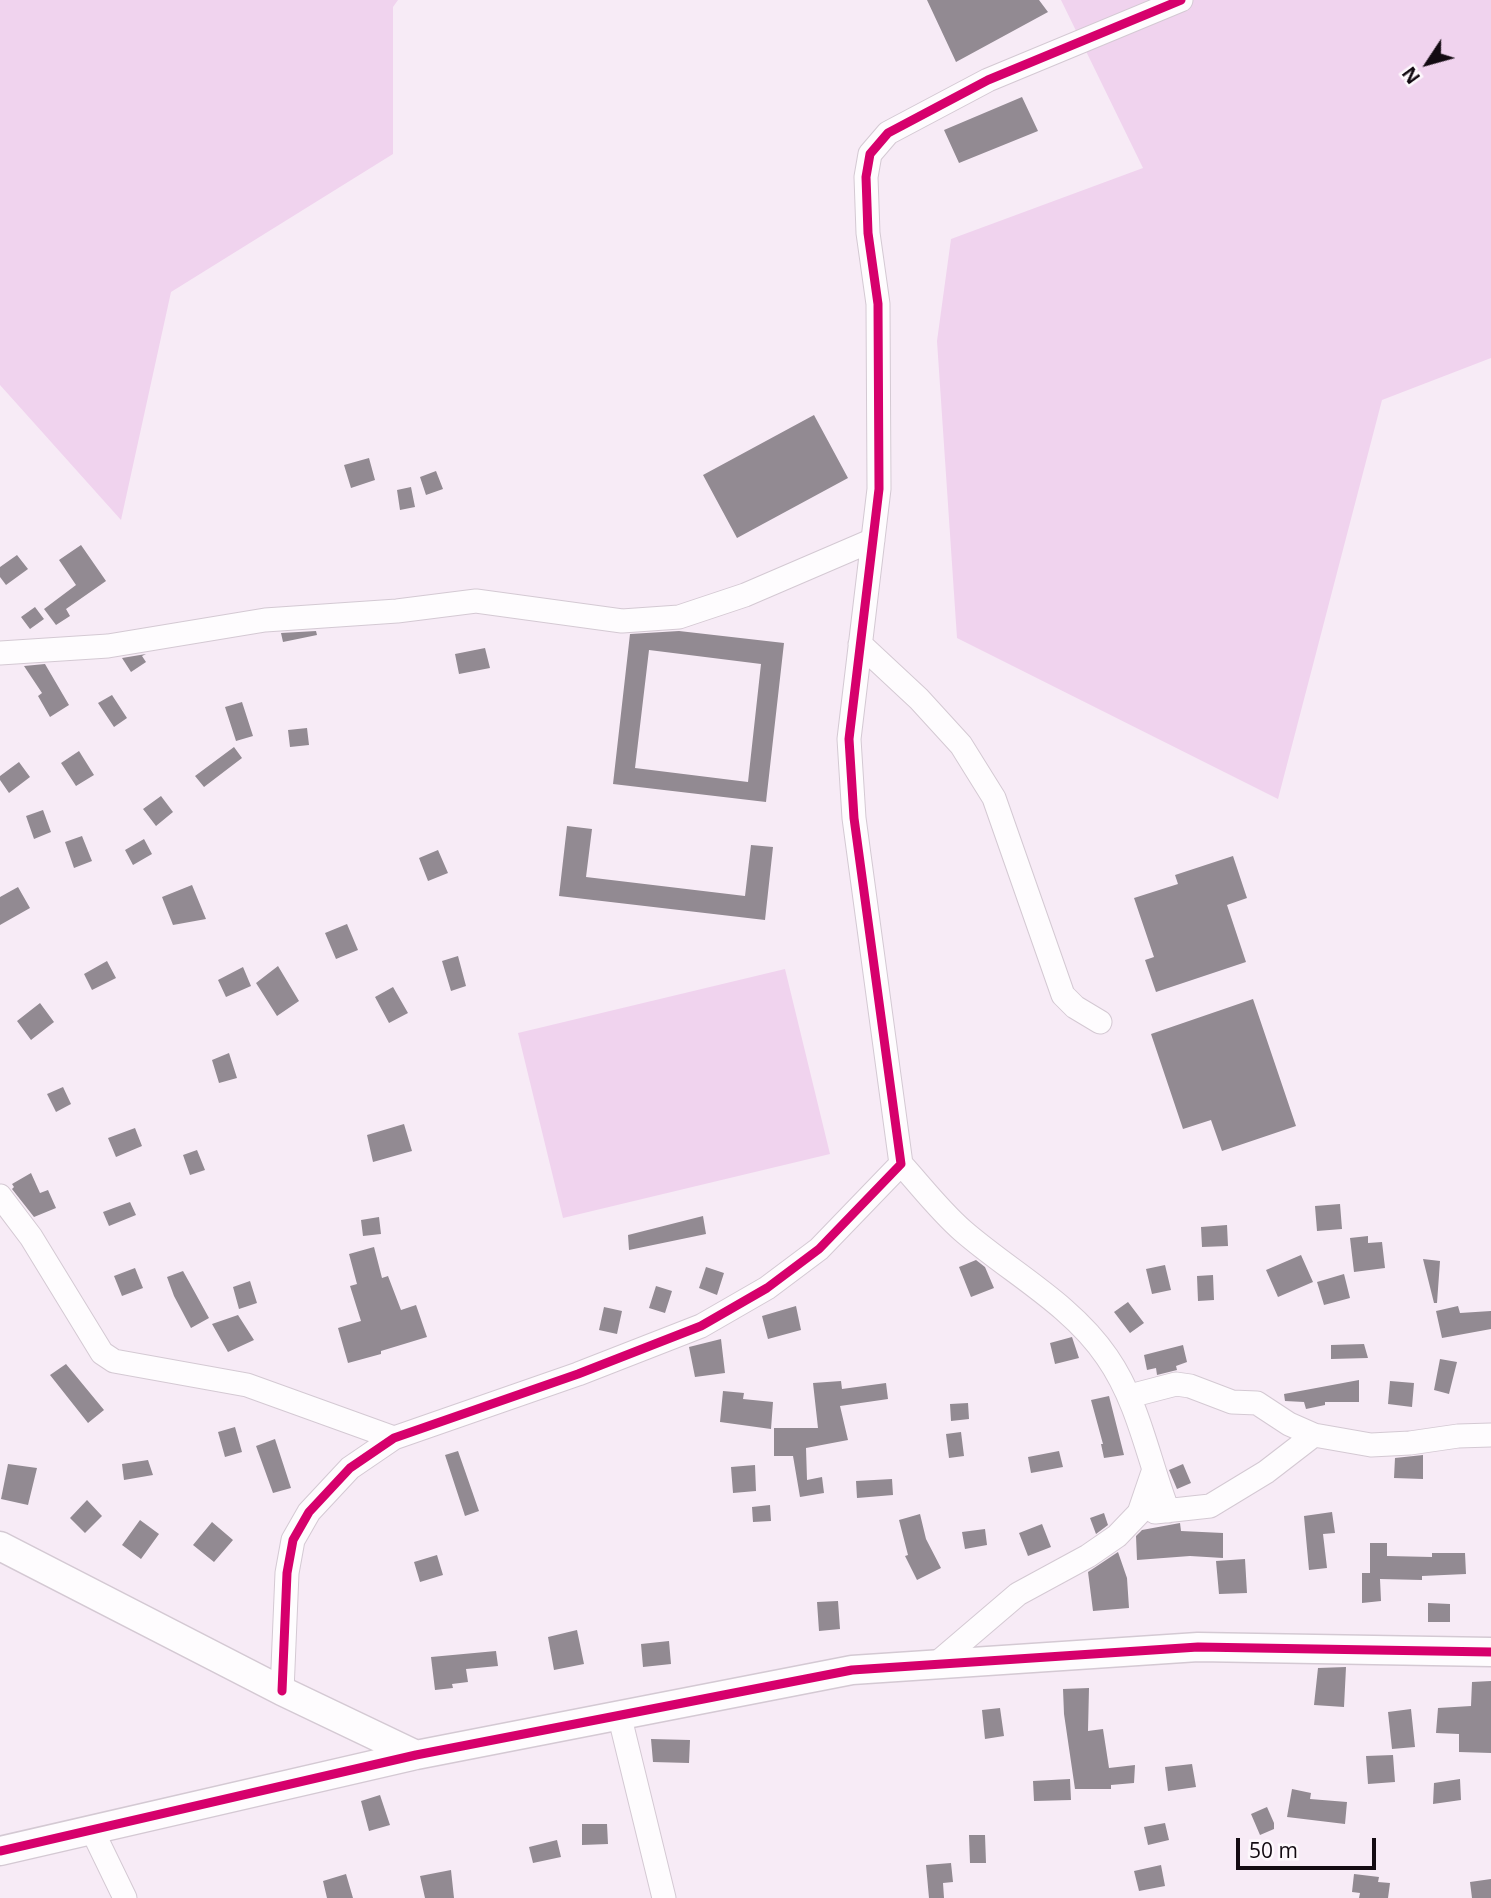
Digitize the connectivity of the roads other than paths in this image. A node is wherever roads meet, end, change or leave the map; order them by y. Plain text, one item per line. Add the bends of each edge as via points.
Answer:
1 (1181, 0) edge
2 (873, 540) junction
3 (860, 644) junction
4 (0, 653) edge
5 (1100, 1022) dead end
6 (901, 1164) junction
7 (0, 1196) edge
8 (1130, 1396) junction
9 (1314, 1435) junction
10 (1491, 1435) edge
11 (394, 1438) junction
12 (1153, 1472) junction
13 (1168, 1511) junction
14 (1139, 1513) junction
15 (0, 1546) edge
16 (1491, 1652) edge
17 (936, 1664) junction
18 (282, 1691) junction
19 (619, 1714) junction
20 (416, 1755) junction
21 (92, 1830) junction
22 (0, 1851) edge
23 (125, 1898) edge
24 (664, 1898) edge

1 - 2 street via 988,80 888,133 870,154 868,233 878,304 879,489
2 - 3 street
2 - 4 street via 745,595 679,617 622,621 476,601 265,620 108,646
3 - 5 street via 961,745 994,798 1063,995
3 - 6 street via 849,739 853,818
6 - 8 street via 961,1229 1091,1335
6 - 11 street via 819,1250 767,1288 701,1326
7 - 11 street via 32,1237 108,1357 128,1365 247,1385
8 - 9 street via 1176,1384 1190,1386 1232,1402 1257,1403
8 - 12 street
9 - 10 street via 1371,1446
9 - 13 street via 1210,1506
11 - 18 street via 349,1468 309,1512 293,1540 287,1573
12 - 13 street
12 - 14 street
13 - 14 street
14 - 17 street via 1088,1556 1018,1594
15 - 18 street
16 - 17 street via 1198,1647
17 - 19 street via 852,1670
18 - 20 street
19 - 20 street
19 - 24 street
20 - 21 street
21 - 22 street
21 - 23 street

